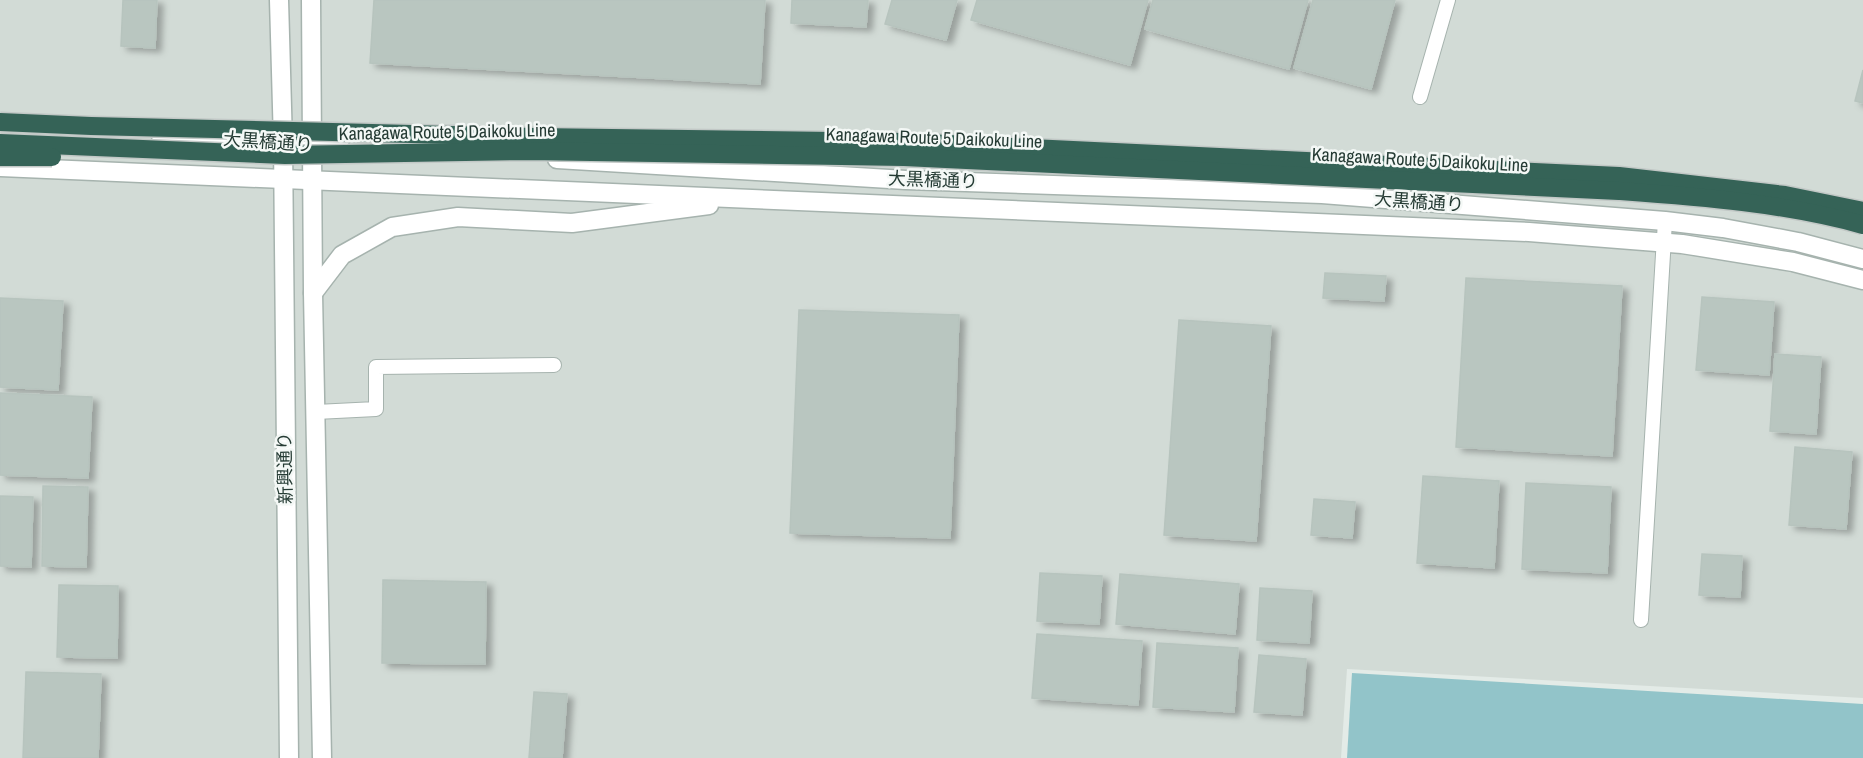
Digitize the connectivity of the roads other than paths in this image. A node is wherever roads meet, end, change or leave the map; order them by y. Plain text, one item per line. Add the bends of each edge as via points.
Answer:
1 (279, 0) edge
2 (311, 0) edge
3 (1448, 0) edge
4 (1420, 98) dead end
5 (0, 124) edge
6 (0, 143) edge
7 (312, 145) junction
8 (284, 149) junction
9 (0, 157) edge
10 (0, 167) edge
11 (282, 179) junction
12 (311, 180) junction
13 (759, 199) junction
14 (1863, 211) edge
15 (1665, 220) junction
16 (1863, 225) edge
17 (1665, 242) junction
18 (1863, 259) edge
19 (1863, 280) edge
20 (313, 293) junction
21 (554, 365) dead end
22 (316, 412) junction
23 (1641, 620) dead end
24 (289, 758) edge
25 (322, 758) edge

1 - 8 street, 新興通り
2 - 7 street, 新興通り
3 - 4 lane
5 - 8 street, 大黒橋通り
5 - 14 highway, Kanagawa Route 5 Daikoku Line, bridge via 905,142 1584,175 1764,192
6 - 8 highway, Kanagawa Route 5 Daikoku Line, bridge
7 - 8 street, 大黒橋通り
7 - 12 street, 新興通り
7 - 15 street, 大黒橋通り via 906,180 1322,194
8 - 9 highway, bridge
8 - 11 street, 新興通り
8 - 16 highway, Kanagawa Route 5 Daikoku Line, bridge via 904,157 1619,191 1782,207
10 - 11 street, 大黒橋通り
11 - 12 street, 大黒橋通り
11 - 24 street, 新興通り
12 - 13 street, 大黒橋通り
12 - 20 street, 新興通り
13 - 17 street, 大黒橋通り via 1529,232
13 - 20 street via 572,223 458,217 392,227 342,255
15 - 17 lane
15 - 18 street, 大黒橋通り via 1723,228
17 - 19 street, 大黒橋通り via 1793,262
17 - 23 lane
20 - 22 street, 新興通り
21 - 22 lane via 376,367 376,410
22 - 25 street, 新興通り

